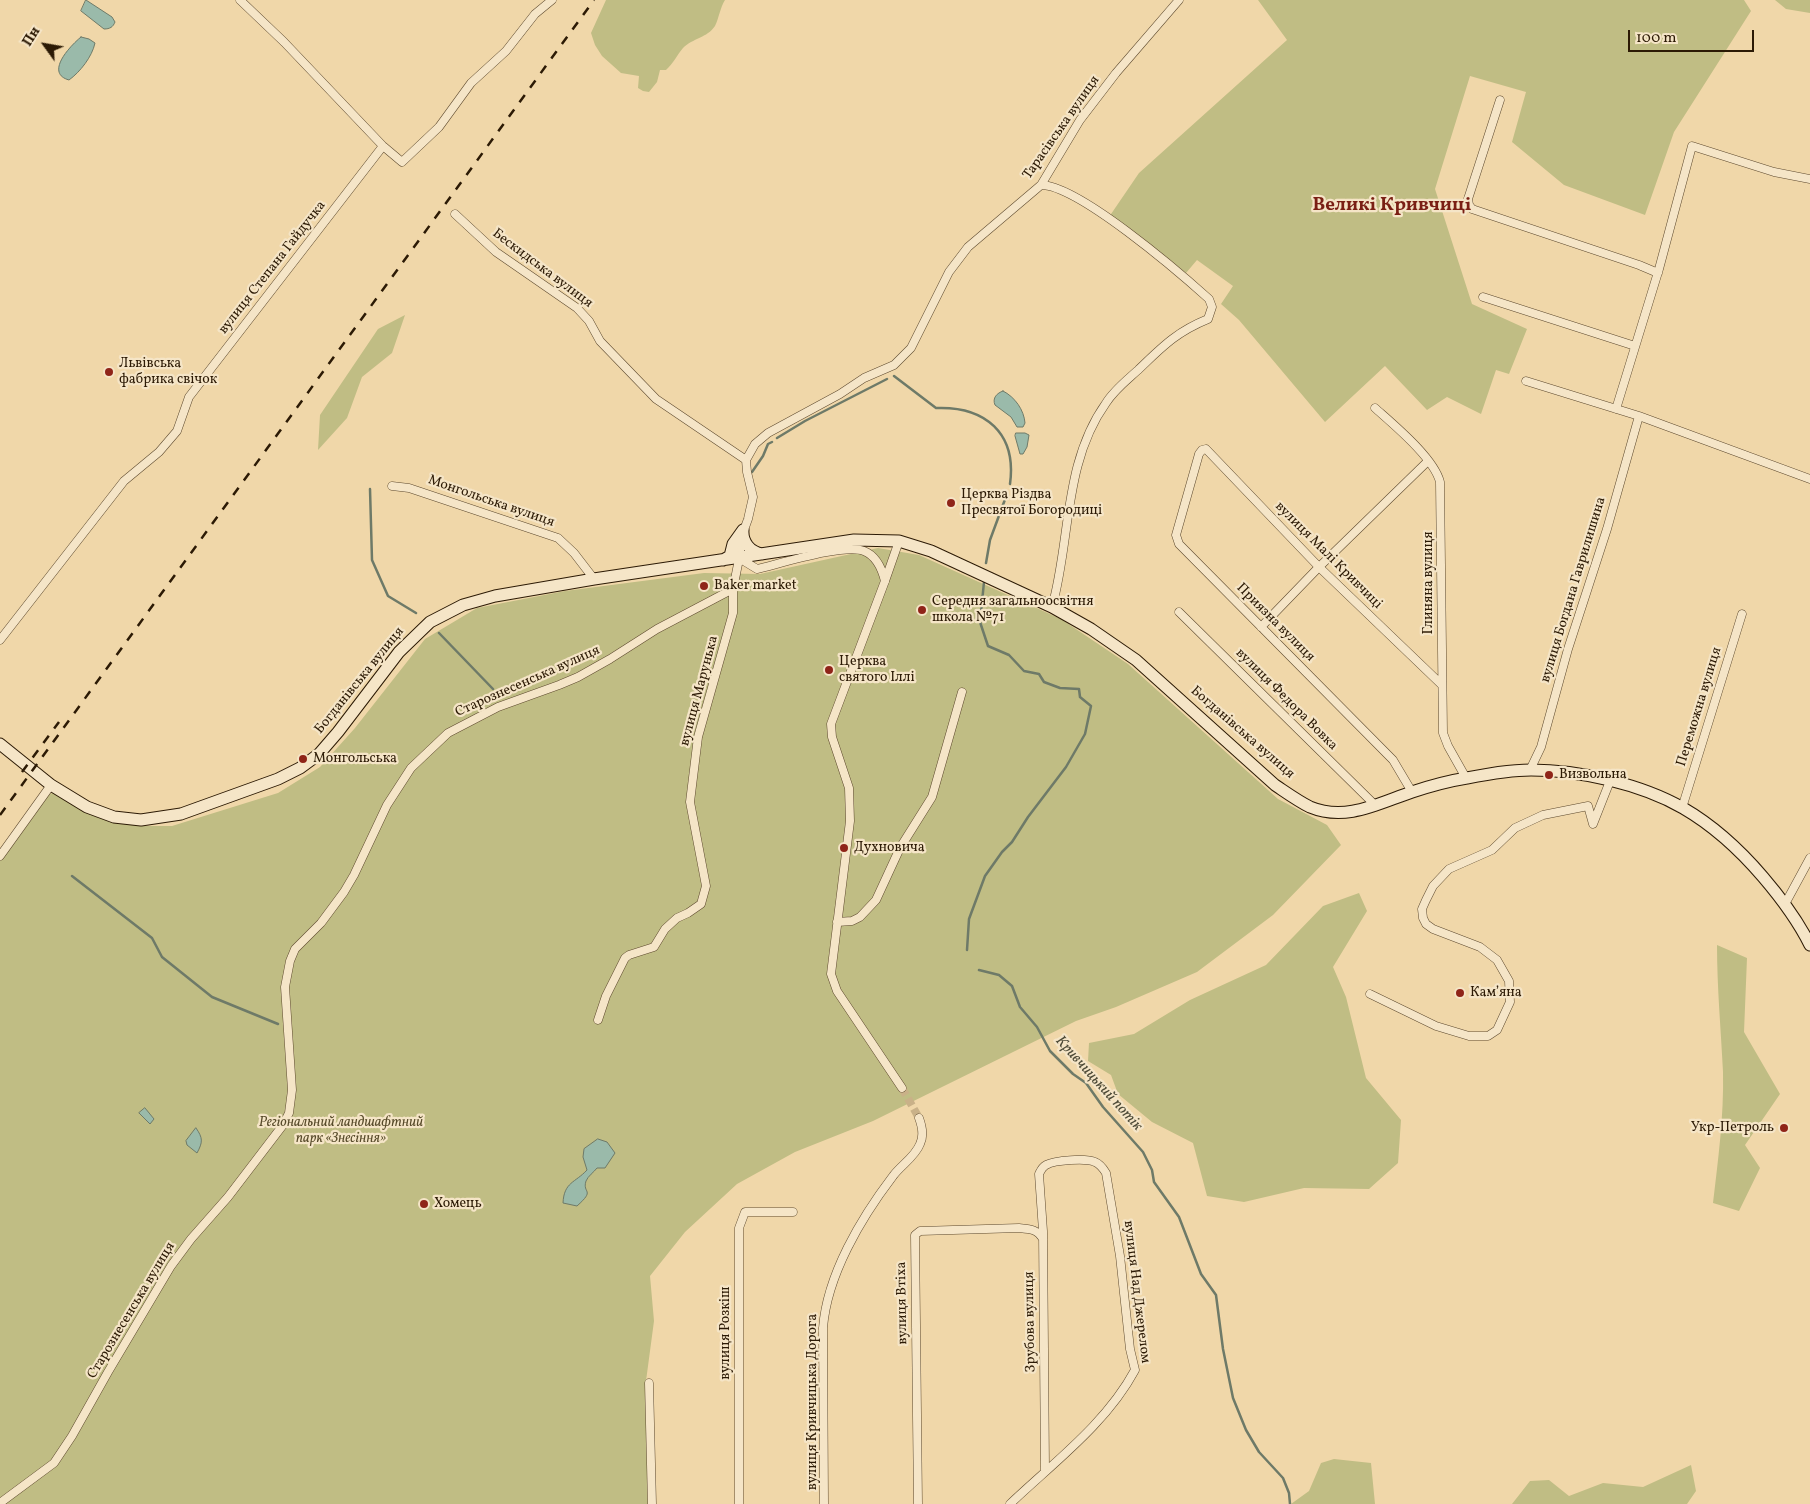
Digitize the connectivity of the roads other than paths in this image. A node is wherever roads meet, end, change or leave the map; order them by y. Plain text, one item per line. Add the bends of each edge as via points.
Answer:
1 (240, 0) edge
2 (552, 0) edge
3 (1179, 0) edge
4 (1500, 100) dead end
5 (383, 146) junction
6 (1810, 179) edge
7 (1041, 185) junction
8 (455, 214) dead end
9 (1658, 273) junction
10 (1483, 297) dead end
11 (1635, 346) junction
12 (1526, 381) dead end
13 (1374, 408) dead end
14 (1616, 409) junction
15 (1640, 416) junction
16 (1199, 454) joint
17 (746, 460) junction
18 (1428, 461) junction
19 (1810, 479) edge
20 (392, 486) dead end
21 (743, 530) junction
22 (899, 541) junction
23 (764, 554) junction
24 (739, 558) junction
25 (721, 561) junction
26 (1319, 567) junction
27 (594, 579) junction
28 (886, 581) junction
29 (733, 588) junction
30 (1052, 607) junction
31 (1179, 612) dead end
32 (1742, 614) dead end
33 (1261, 627) junction
34 (0, 640) edge
35 (1442, 685) junction
36 (962, 692) dead end
37 (0, 744) edge
38 (1530, 770) junction
39 (1466, 778) junction
40 (1610, 781) junction
41 (51, 785) junction
42 (1412, 792) junction
43 (1376, 806) junction
44 (1682, 808) junction
45 (0, 856) edge
46 (1810, 858) edge
47 (1784, 904) junction
48 (837, 922) junction
49 (1810, 945) edge
50 (1370, 994) dead end
51 (598, 1020) dead end
52 (902, 1088) tunnel mouth
53 (918, 1118) tunnel mouth
54 (1039, 1174) joint
55 (793, 1212) dead end
56 (1043, 1239) junction
57 (649, 1383) dead end
58 (1046, 1470) junction
59 (0, 1503) edge
60 (652, 1504) edge
61 (739, 1504) edge
62 (824, 1504) edge
63 (918, 1504) edge
64 (1010, 1504) edge

1 - 5 street
2 - 5 street via 535,14 506,51 471,82 439,127 402,162
3 - 7 street, Тарасівська вулиця via 1116,72 1080,120
4 - 9 street via 1468,200 1472,209
5 - 34 street, вулиця Степана Гайдучка via 189,397 177,431 159,452 124,481
6 - 9 street via 1774,172 1692,146
7 - 17 street, Тарасівська вулиця via 968,247 949,272 911,348 894,365 864,378 768,433 755,444
7 - 30 street via 1054,187 1097,210 1160,257 1209,299 1212,307 1208,319 1162,346 1114,393 1096,420 1082,453 1069,499
8 - 17 street, Бескидська вулиця via 496,252 577,308 600,340 656,399
9 - 11 street
10 - 11 street
11 - 14 street
12 - 14 street
13 - 18 street, Глиняна вулиця
14 - 15 street
15 - 19 street
15 - 38 street, вулиця Богдана Гаврилишина via 1541,747
16 - 26 street, вулиця Малі Кривчиці via 1206,450
16 - 33 street, Приязна вулиця via 1176,535 1179,544
17 - 21 street via 753,497
18 - 26 street
18 - 35 street, Глиняна вулиця via 1440,482
20 - 27 street, Монгольська вулиця via 409,488 558,538
21 - 23 main road via 749,548
21 - 24 street
21 - 25 main road via 733,544 730,556
22 - 23 main road, Богданівська вулиця via 854,540
22 - 28 street
22 - 30 main road, Богданівська вулиця via 931,551
23 - 24 main road, Богданівська вулиця
24 - 25 main road, Богданівська вулиця
24 - 28 street via 757,569 839,550 859,550 881,566
24 - 29 street
25 - 27 main road, Богданівська вулиця
26 - 33 street
26 - 35 street, вулиця Малі Кривчиці
27 - 41 main road, Богданівська вулиця via 495,596 463,605 430,622 399,652 319,754 278,779 181,814 141,820 114,817 88,807
28 - 48 street via 830,724 849,788 850,821
29 - 51 street, вулиця Марунька via 733,613 698,737 691,788 692,818 706,886 701,904 677,918 665,929 654,947 626,958 606,996
29 - 59 street, Старознесенська вулиця via 578,677 498,706 448,733 411,768 387,805 344,892 295,950 290,961 285,987 292,1090 284,1126 175,1260 54,1463
30 - 43 main road, Богданівська вулиця via 1136,660 1275,785 1296,799 1312,808 1339,813
31 - 43 street, вулиця Федора Вовка
32 - 44 street, Переможна вулиця
33 - 42 street, Приязна вулиця via 1393,760
35 - 39 street, Глиняна вулиця via 1443,734
36 - 48 street via 932,796 900,848 876,900 860,917
37 - 41 main road, Богданівська вулиця
38 - 39 main road, Богданівська вулиця
38 - 40 main road, Богданівська вулиця
39 - 42 main road, Богданівська вулиця
40 - 44 main road, Богданівська вулиця via 1647,792
40 - 50 street via 1593,824 1588,806 1543,815 1516,828 1492,850 1449,869 1432,886 1422,909 1426,924 1480,948 1497,960 1509,981 1510,1002 1497,1030 1488,1036 1469,1036 1436,1026
41 - 45 street
42 - 43 main road, Богданівська вулиця
44 - 47 main road, Богданівська вулиця via 1735,847
46 - 47 street
47 - 49 main road, Богданівська вулиця
48 - 52 street via 832,982
53 - 62 street, вулиця Кривчицька Дорога via 922,1131 920,1146 894,1175 868,1214 840,1266 827,1301 824,1328
54 - 56 street, Зрубова вулиця
54 - 58 street, вулиця Над Джерелом via 1048,1164 1086,1159 1101,1166 1106,1173 1135,1370 1118,1397
55 - 61 street, вулиця Розкіш via 745,1212 739,1228
56 - 58 street, Зрубова вулиця
56 - 63 street, вулиця Втіха via 1034,1230 1019,1228 920,1231 915,1235
57 - 60 street
58 - 64 street, вулиця Над Джерелом

